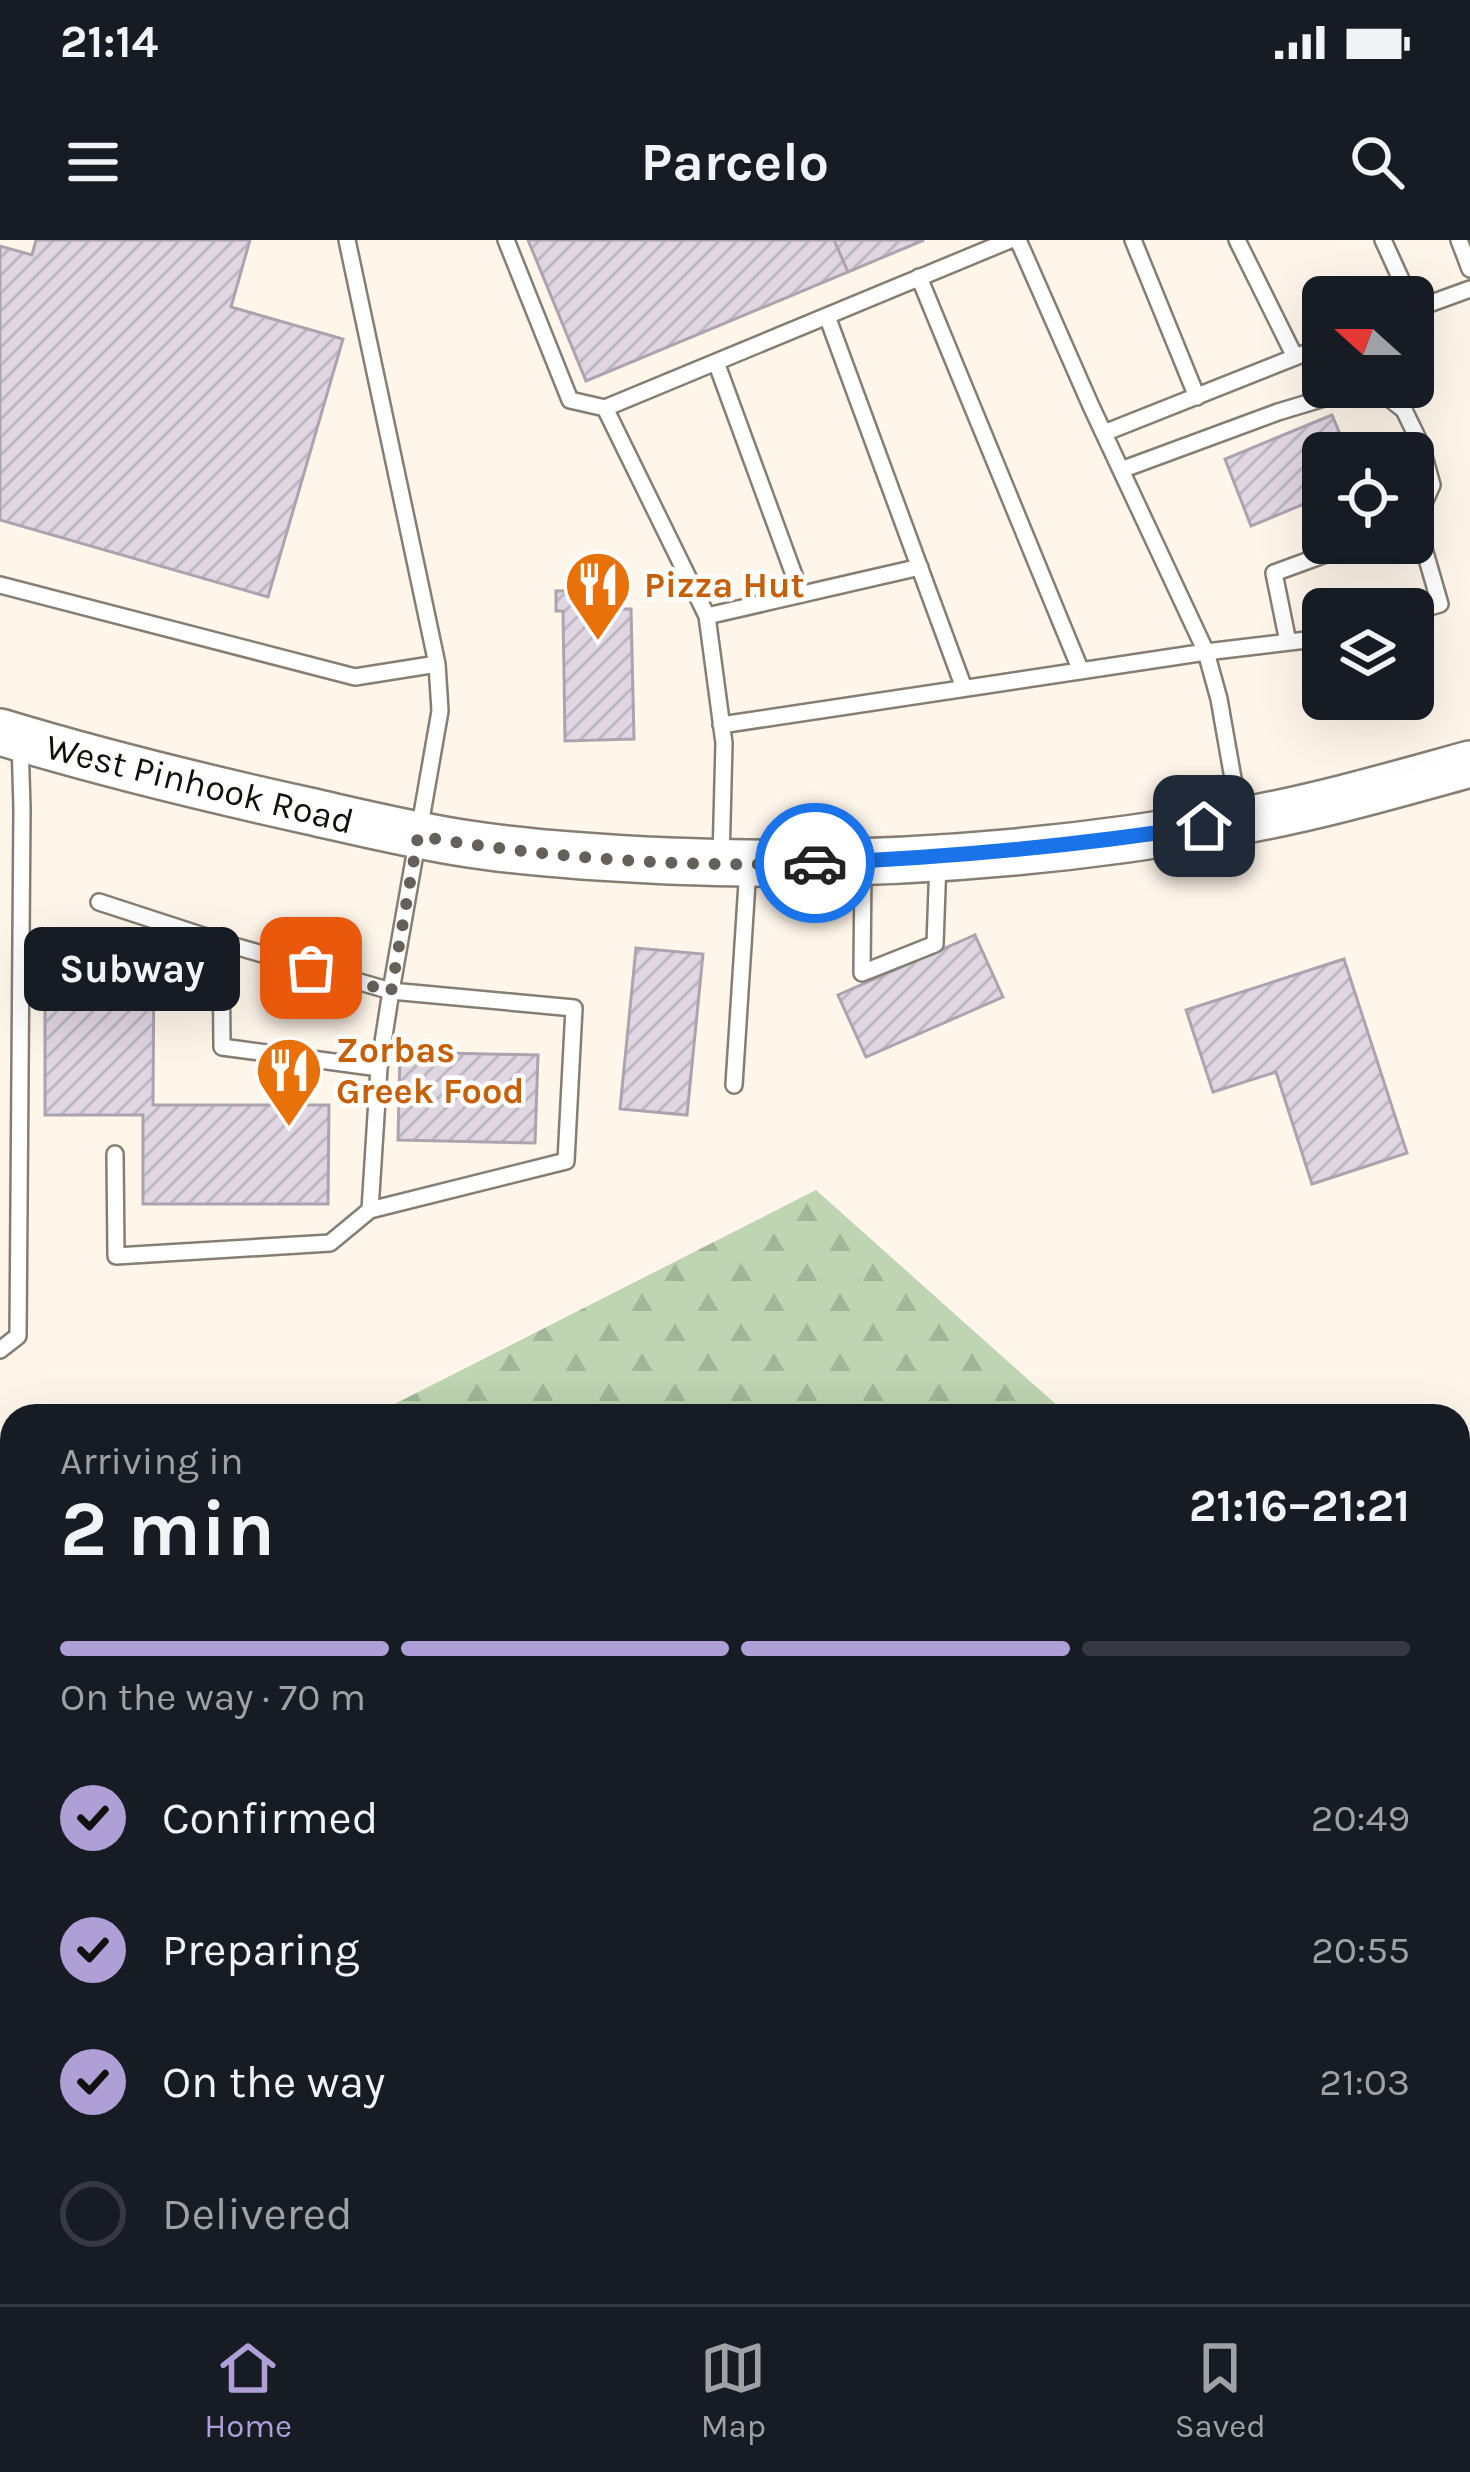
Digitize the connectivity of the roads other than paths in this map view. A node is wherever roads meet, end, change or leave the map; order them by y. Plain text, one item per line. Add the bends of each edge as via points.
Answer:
1 (347, 240) edge
2 (506, 240) edge
3 (1014, 240) edge
4 (1133, 240) edge
5 (1237, 240) edge
6 (1383, 240) edge
7 (1460, 240) edge
8 (1470, 269) edge
9 (1399, 276) edge
10 (919, 278) junction
11 (1470, 289) edge
12 (1434, 300) edge
13 (827, 316) junction
14 (1302, 355) edge
15 (1294, 358) junction
16 (716, 362) junction
17 (1196, 397) junction
18 (605, 408) junction
19 (1415, 432) edge
20 (1104, 433) junction
21 (1121, 470) junction
22 (1302, 563) edge
23 (1427, 564) edge
24 (920, 567) junction
25 (0, 585) edge
26 (801, 594) junction
27 (1434, 606) edge
28 (707, 616) junction
29 (1302, 640) edge
30 (1288, 642) junction
31 (1206, 652) junction
32 (437, 664) junction
33 (1082, 670) junction
34 (964, 688) junction
35 (721, 724) junction
36 (10, 735) edge
37 (1470, 764) edge
38 (1240, 821) junction
39 (418, 836) junction
40 (938, 858) junction
41 (863, 861) junction
42 (734, 863) junction
43 (99, 902) dead end
44 (221, 942) junction
45 (391, 992) junction
46 (379, 1068) junction
47 (734, 1085) dead end
48 (115, 1154) dead end
49 (370, 1210) junction
50 (0, 1350) edge

1 - 32 lane
2 - 18 lane via 570,400
3 - 10 lane
3 - 20 lane
4 - 17 lane
5 - 15 lane
6 - 9 lane
7 - 8 lane
10 - 13 lane
10 - 33 lane
11 - 12 lane
13 - 16 lane
13 - 24 lane
14 - 15 lane
15 - 17 lane
16 - 18 lane
16 - 26 lane
17 - 20 lane
18 - 28 lane
19 - 21 lane via 1404,410 1361,387
20 - 21 lane
21 - 31 lane
22 - 30 lane via 1274,573
23 - 27 lane via 1440,604
24 - 26 lane
24 - 34 lane
25 - 32 lane via 355,676
26 - 28 lane
28 - 35 lane
29 - 30 lane
30 - 31 lane
31 - 33 lane
31 - 38 lane
32 - 39 lane via 440,711
33 - 34 lane
34 - 35 lane
35 - 42 lane
36 - 39 main road, West Pinhook Road
36 - 50 lane via 22,832 18,1336
37 - 38 main road, West Pinhook Road
38 - 40 main road, West Pinhook Road
39 - 42 main road, West Pinhook Road
39 - 45 lane
40 - 41 main road, West Pinhook Road
40 - 41 lane via 934,944 862,973
41 - 42 main road, West Pinhook Road
42 - 47 lane
43 - 44 lane
44 - 45 lane
44 - 46 lane via 222,1048
45 - 46 lane
45 - 49 lane via 574,1008 566,1161
46 - 49 lane
48 - 49 lane via 116,1256 331,1243

